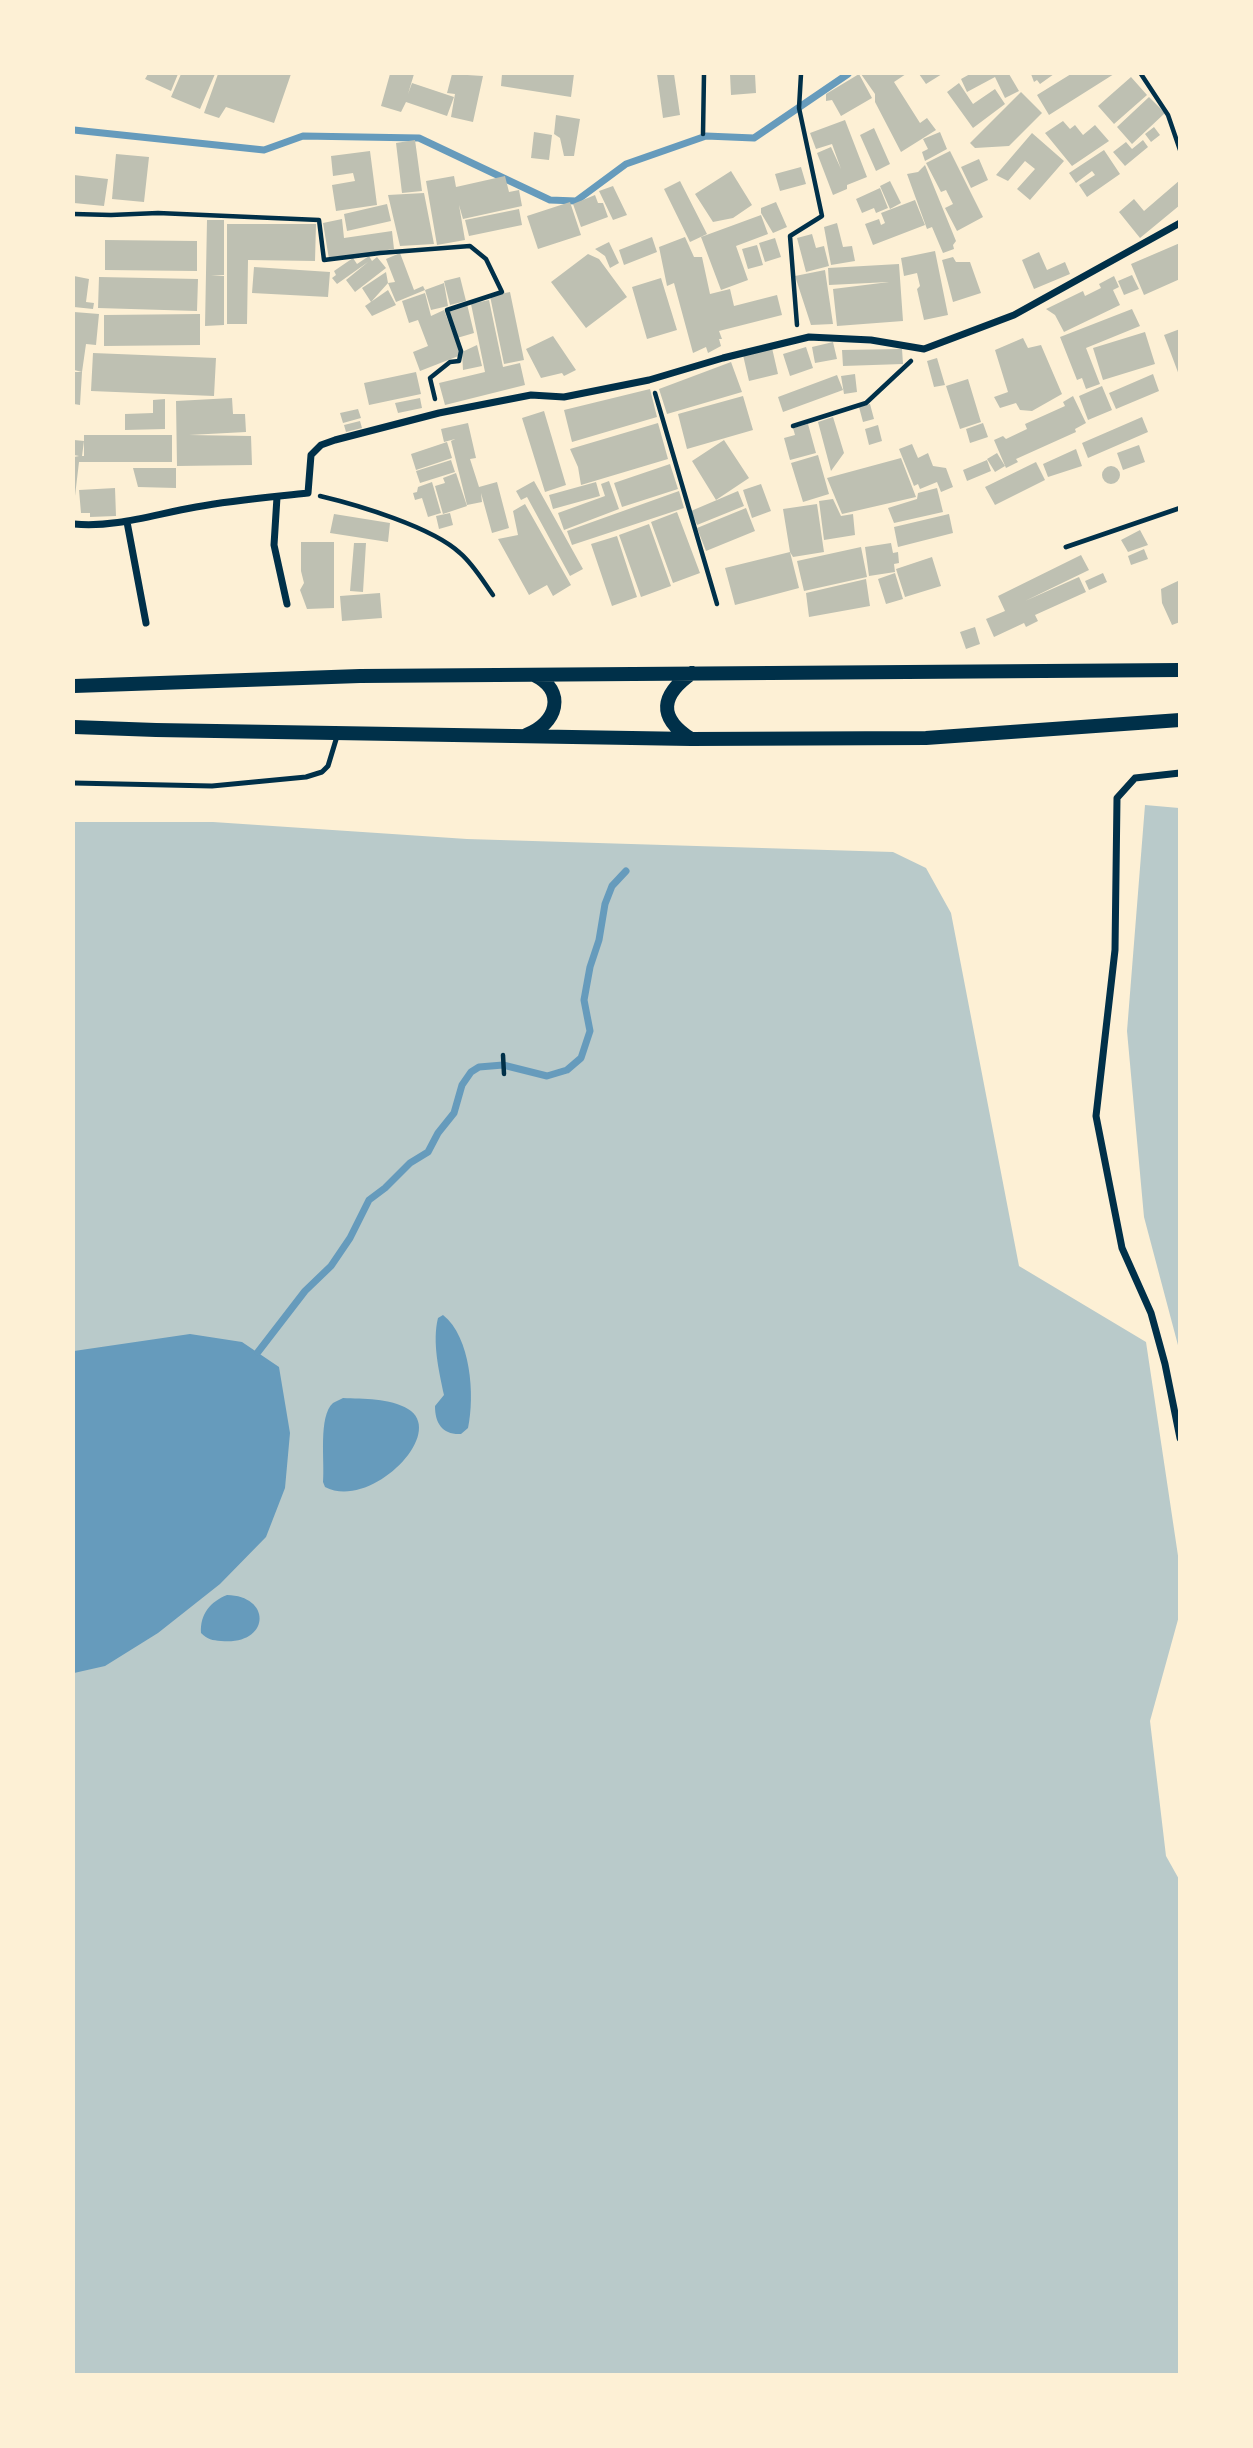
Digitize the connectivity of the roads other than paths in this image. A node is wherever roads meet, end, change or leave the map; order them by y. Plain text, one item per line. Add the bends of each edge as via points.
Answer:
1 (1180, 223) edge
2 (277, 497) junction
3 (1180, 508) edge
4 (127, 522) junction
5 (74, 524) edge
6 (1066, 547) dead end
7 (287, 604) dead end
8 (146, 623) dead end
9 (1180, 670) edge
10 (692, 673) junction
11 (533, 674) junction
12 (74, 686) edge
13 (1180, 720) edge
14 (74, 727) edge
15 (338, 733) junction
16 (523, 737) junction
17 (691, 739) junction
18 (1180, 773) edge
19 (74, 783) edge
20 (1180, 1438) edge

1 - 2 street via 1014,315 924,349 809,337 649,380 564,397 531,395 439,414 321,445 312,454 309,493
2 - 4 street
2 - 7 street via 274,545
3 - 6 lane
4 - 5 street
4 - 8 street
9 - 10 main road
10 - 11 main road
10 - 17 main road via 674,687 667,706 671,724
11 - 12 main road
11 - 16 main road via 547,681 554,691 554,703 547,724
13 - 17 main road via 926,738
14 - 15 main road
15 - 16 main road
15 - 19 lane via 328,766 306,777 212,786
16 - 17 main road
18 - 20 street via 1135,778 1117,798 1115,950 1096,1116 1122,1248 1151,1313

